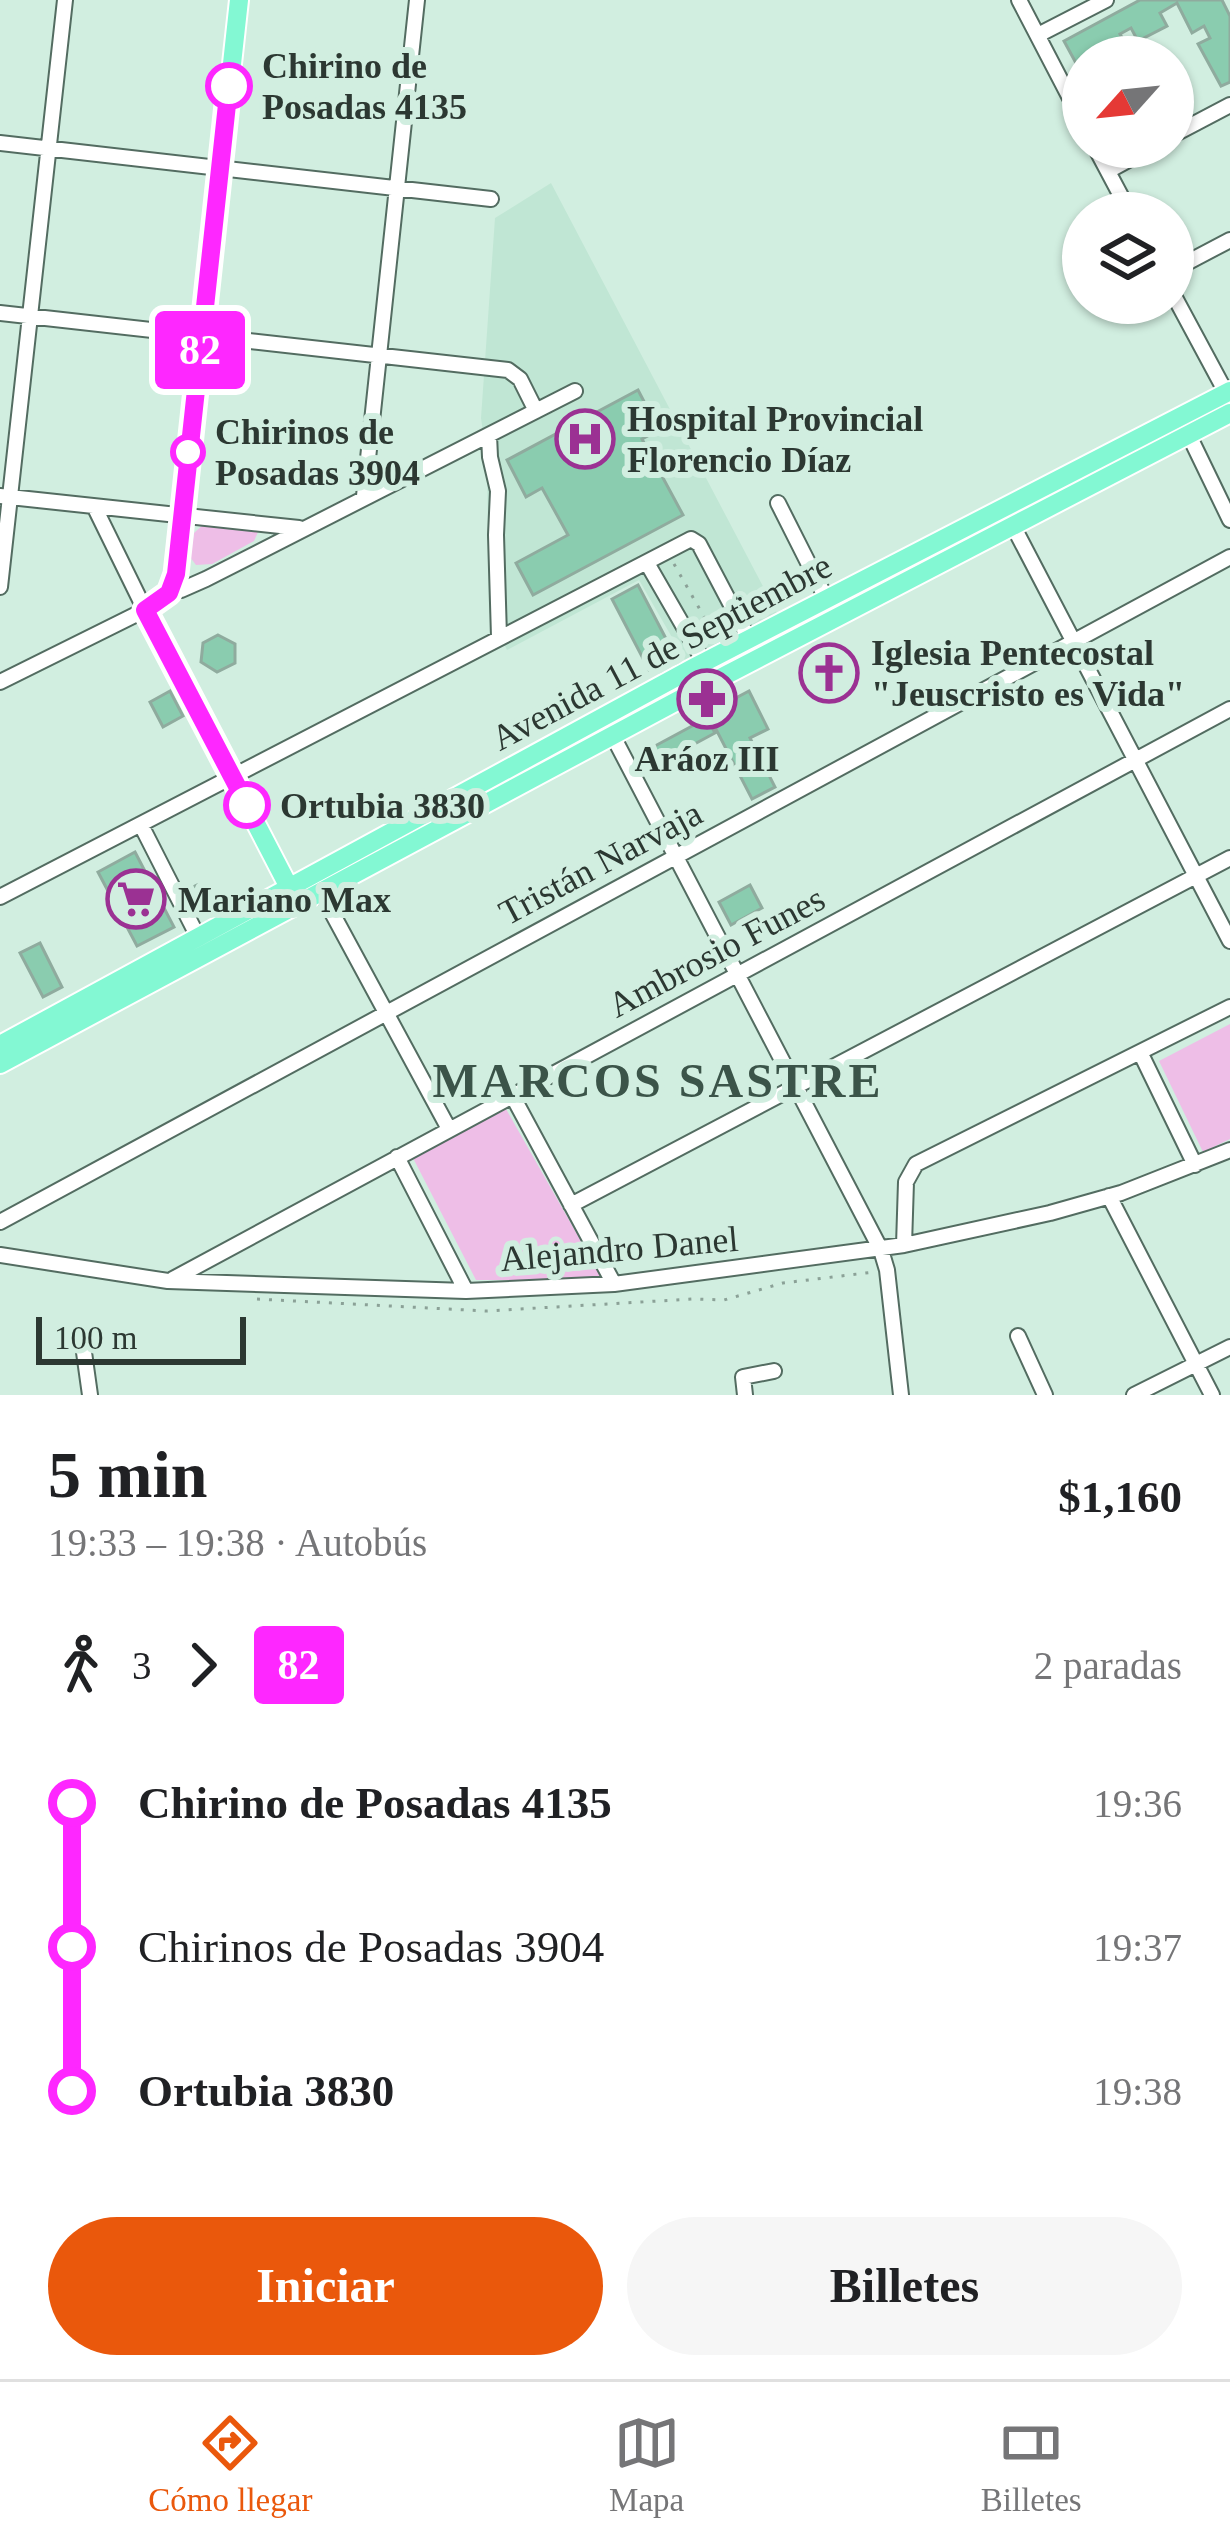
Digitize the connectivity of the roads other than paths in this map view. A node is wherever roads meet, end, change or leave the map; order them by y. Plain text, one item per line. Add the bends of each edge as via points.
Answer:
1 (65, 0) edge
2 (238, 0) edge
3 (417, 0) edge
4 (1019, 0) edge
5 (1106, 0) edge
6 (1038, 35) junction
7 (1062, 82) edge
8 (1230, 105) edge
9 (1194, 124) edge
10 (0, 143) edge
11 (49, 149) junction
12 (220, 166) junction
13 (1106, 168) edge
14 (1113, 168) edge
15 (1108, 171) junction
16 (395, 188) junction
17 (1119, 192) edge
18 (490, 199) dead end
19 (1230, 240) edge
20 (1194, 259) edge
21 (0, 313) edge
22 (30, 317) junction
23 (1189, 324) edge
24 (201, 335) junction
25 (379, 355) junction
26 (575, 391) dead end
27 (1229, 400) edge
28 (536, 411) junction
29 (1184, 427) junction
30 (490, 434) junction
31 (364, 496) junction
32 (5, 497) edge
33 (778, 503) dead end
34 (94, 506) junction
35 (182, 515) junction
36 (1008, 517) junction
37 (1230, 520) edge
38 (302, 528) junction
39 (1230, 557) edge
40 (646, 563) junction
41 (0, 586) edge
42 (170, 591) junction
43 (831, 609) junction
44 (145, 610) junction
45 (495, 641) junction
46 (1073, 642) junction
47 (754, 649) junction
48 (704, 662) junction
49 (715, 681) junction
50 (0, 682) edge
51 (1230, 709) edge
52 (603, 717) junction
53 (614, 736) junction
54 (1135, 760) junction
55 (232, 777) junction
56 (141, 825) junction
57 (676, 855) junction
58 (1230, 858) edge
59 (1196, 876) junction
60 (317, 884) junction
61 (294, 896) junction
62 (0, 897) edge
63 (198, 937) junction
64 (1230, 941) edge
65 (737, 973) junction
66 (1230, 1007) edge
67 (386, 1012) junction
68 (0, 1045) edge
69 (1141, 1054) junction
70 (0, 1064) edge
71 (796, 1087) junction
72 (512, 1095) junction
73 (449, 1129) junction
74 (1230, 1150) edge
75 (397, 1157) junction
76 (1195, 1165) junction
77 (1109, 1196) junction
78 (571, 1205) junction
79 (0, 1222) edge
80 (904, 1245) junction
81 (881, 1250) junction
82 (0, 1255) edge
83 (168, 1281) junction
84 (614, 1284) junction
85 (466, 1292) junction
86 (1018, 1336) dead end
87 (83, 1345) dead end
88 (1230, 1347) edge
89 (1196, 1364) junction
90 (774, 1370) dead end
91 (90, 1395) edge
92 (746, 1395) edge
93 (901, 1395) edge
94 (1045, 1395) edge
95 (1134, 1395) edge
96 (1212, 1395) edge

1 - 11 street
2 - 12 main road
3 - 16 street
4 - 6 street
5 - 6 street
6 - 7 street
8 - 9 street
10 - 11 street
11 - 12 street
11 - 22 street
12 - 16 street
12 - 24 main road
13 - 15 street
14 - 15 street
15 - 17 street
16 - 18 street
16 - 25 street
19 - 20 street
21 - 22 street
22 - 24 street
22 - 32 street
23 - 27 street
24 - 25 street
24 - 35 main road
25 - 28 street via 514,374
25 - 31 street
26 - 28 street
27 - 29 main road, Avenida 11 de Septiembre
28 - 30 street
29 - 36 main road, Avenida 11 de Septiembre
29 - 37 street
30 - 31 street
30 - 45 street via 498,491
31 - 38 street
32 - 34 street
32 - 41 street
33 - 43 street
34 - 35 street
34 - 44 street
35 - 38 street
35 - 42 main road
36 - 43 main road, Avenida 11 de Septiembre
36 - 46 street
38 - 42 street
39 - 46 street, Tristán Narvaja
40 - 45 street
40 - 47 street via 696,540
40 - 48 street
42 - 44 main road
43 - 47 main road, Avenida 11 de Septiembre
44 - 50 street
44 - 55 main road
45 - 55 street
46 - 54 street
46 - 57 street, Tristán Narvaja
47 - 48 main road, Avenida 11 de Septiembre
47 - 49 main road, Avenida 11 de Septiembre
48 - 49 street
48 - 52 main road, Avenida 11 de Septiembre
49 - 53 main road, Avenida 11 de Septiembre
51 - 54 street, Ambrosio Funes
52 - 53 street
52 - 60 main road, Avenida 11 de Septiembre
53 - 57 street
53 - 60 main road, Avenida 11 de Septiembre
54 - 59 street
54 - 65 street, Ambrosio Funes
55 - 56 street
55 - 61 main road
56 - 62 street
56 - 63 street
57 - 65 street
57 - 67 street, Tristán Narvaja
58 - 59 street
59 - 64 street
59 - 71 street
60 - 61 main road, Avenida 11 de Septiembre
60 - 67 street
61 - 63 main road, Avenida 11 de Septiembre
61 - 70 main road, Avenida 11 de Septiembre
63 - 68 main road, Avenida 11 de Septiembre
65 - 71 street
65 - 72 street, Ambrosio Funes
66 - 69 street
67 - 73 street
67 - 79 street, Tristán Narvaja
69 - 76 street
69 - 80 street via 916,1164 906,1182
71 - 78 street
71 - 81 street
72 - 73 street, Ambrosio Funes
72 - 78 street
73 - 75 street, Ambrosio Funes
74 - 76 street, Alejandro Danel
75 - 83 street, Ambrosio Funes
75 - 85 street
76 - 77 street, Alejandro Danel
77 - 80 street, Alejandro Danel
77 - 89 street
78 - 84 street
80 - 81 street, Alejandro Danel
81 - 84 street, Alejandro Danel
81 - 93 street
82 - 83 street, Alejandro Danel
83 - 85 street, Alejandro Danel
84 - 85 street, Alejandro Danel
86 - 94 street
87 - 91 street
88 - 89 street
89 - 95 street
89 - 96 street
90 - 92 street via 742,1377

